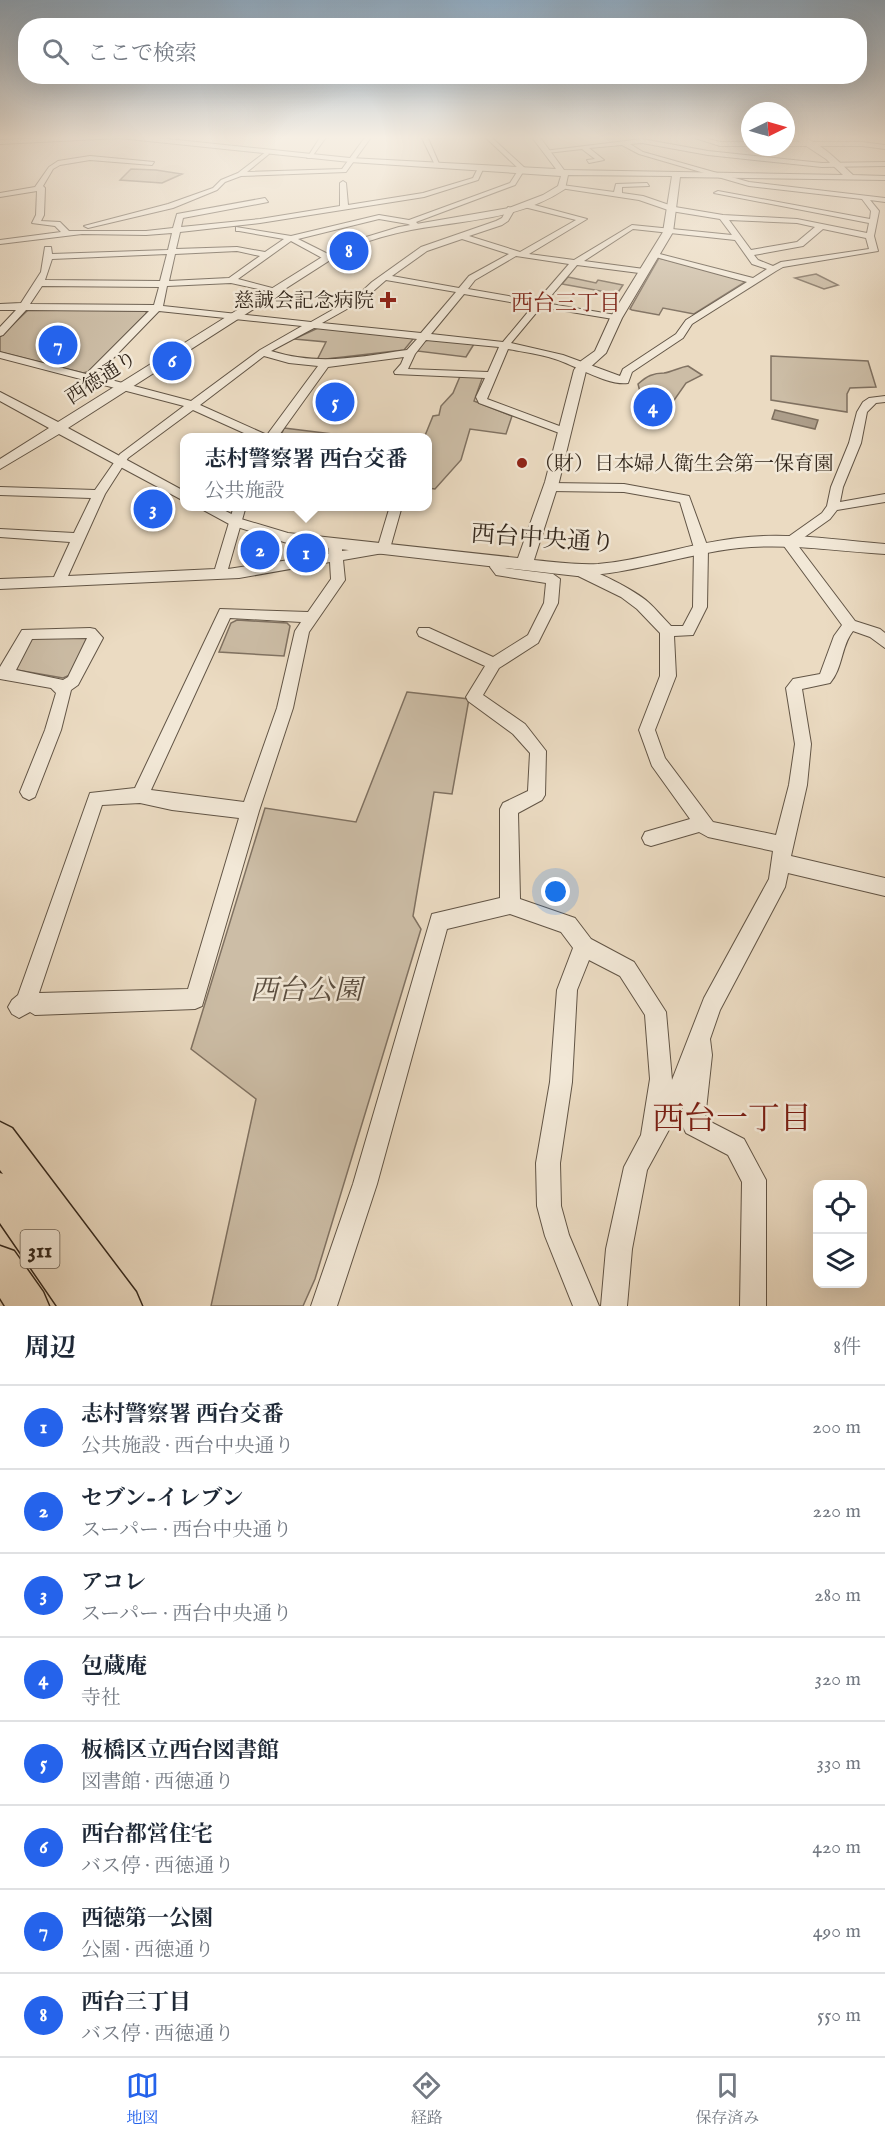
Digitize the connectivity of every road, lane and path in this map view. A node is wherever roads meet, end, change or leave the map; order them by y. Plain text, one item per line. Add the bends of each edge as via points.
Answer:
1 (42, 197) edge
2 (194, 197) edge
3 (344, 197) edge
4 (413, 197) edge
5 (481, 197) edge
6 (548, 197) edge
7 (626, 197) edge
8 (672, 197) edge
9 (715, 197) edge
10 (787, 197) edge
11 (813, 197) edge
12 (865, 197) edge
13 (244, 198) dead end
14 (817, 200) dead end
15 (714, 202) junction
16 (783, 204) junction
17 (527, 205) junction
18 (844, 207) dead end
19 (344, 208) junction
20 (671, 208) junction
21 (808, 208) junction
22 (874, 208) junction
23 (511, 209) junction
24 (885, 210) edge
25 (723, 217) junction
26 (797, 221) junction
27 (873, 222) junction
28 (227, 224) junction
29 (413, 224) junction
30 (821, 226) junction
31 (177, 229) junction
32 (668, 232) junction
33 (67, 233) junction
34 (462, 236) junction
35 (46, 237) junction
36 (870, 237) junction
37 (291, 238) junction
38 (738, 238) junction
39 (0, 242) edge
40 (172, 252) junction
41 (871, 252) junction
42 (749, 253) junction
43 (518, 254) junction
44 (655, 254) junction
45 (266, 255) junction
46 (885, 255) edge
47 (49, 257) junction
48 (327, 257) junction
49 (575, 263) junction
50 (772, 269) junction
51 (644, 272) junction
52 (385, 277) junction
53 (231, 280) junction
54 (754, 281) junction
55 (39, 283) junction
56 (164, 284) junction
57 (461, 290) junction
58 (273, 291) junction
59 (539, 304) junction
60 (0, 307) edge
61 (25, 307) junction
62 (156, 309) junction
63 (233, 316) junction
64 (616, 318) junction
65 (313, 325) junction
66 (0, 333) edge
67 (423, 336) junction
68 (505, 345) junction
69 (263, 352) junction
70 (410, 353) junction
71 (0, 355) edge
72 (324, 364) junction
73 (582, 367) junction
74 (491, 375) junction
75 (88, 378) junction
76 (123, 386) junction
77 (885, 399) edge
78 (3, 401) edge
79 (192, 405) junction
80 (58, 428) junction
81 (566, 432) junction
82 (254, 433) edge
83 (274, 433) edge
84 (119, 461) junction
85 (0, 465) edge
86 (550, 487) junction
87 (0, 491) edge
88 (99, 494) junction
89 (180, 495) edge
90 (880, 499) edge
91 (833, 507) junction
92 (885, 510) edge
93 (223, 511) edge
94 (395, 511) edge
95 (238, 514) edge
96 (0, 533) edge
97 (79, 538) junction
98 (788, 542) junction
99 (701, 548) junction
100 (384, 549) junction
101 (885, 549) edge
102 (336, 551) junction
103 (497, 561) junction
104 (524, 564) junction
105 (577, 570) junction
106 (220, 574) junction
107 (58, 583) junction
108 (0, 584) edge
109 (310, 617) junction
110 (850, 625) junction
111 (667, 631) junction
112 (424, 632) dead end
113 (885, 642) edge
114 (494, 664) junction
115 (3, 673) edge
116 (62, 688) junction
117 (29, 792) dead end
118 (140, 795) junction
119 (250, 811) junction
120 (703, 823) junction
121 (651, 838) dead end
122 (782, 854) junction
123 (885, 887) edge
124 (510, 905) junction
125 (584, 946) junction
126 (701, 1033) junction
127 (652, 1139) junction
128 (0, 1140) edge
129 (0, 1191) edge
130 (0, 1265) edge
131 (29, 1306) edge
132 (80, 1306) edge
133 (122, 1306) edge
134 (324, 1306) edge
135 (586, 1306) edge
136 (614, 1306) edge
137 (753, 1306) edge

1 - 33 street via 36,223 57,224
2 - 33 street
3 - 19 street
4 - 19 street
5 - 29 street
6 - 17 street, 西徳通り
7 - 20 street
8 - 20 street
9 - 15 street
10 - 16 street
11 - 14 street
12 - 22 street
13 - 31 street via 261,201 184,214 178,217
15 - 16 street
15 - 20 street
15 - 25 street
16 - 21 street
17 - 23 street, 西徳通り
17 - 43 street via 583,219
18 - 22 street
19 - 28 street
20 - 32 street
21 - 26 street
21 - 27 street
22 - 24 street
22 - 27 street
23 - 29 street, 西徳通り
23 - 34 street via 499,223
25 - 26 street
25 - 38 street
26 - 30 street
27 - 36 street
28 - 31 street
28 - 37 street
29 - 37 street via 379,217
29 - 48 street, 西徳通り via 368,238
30 - 36 street
30 - 42 street via 800,244
31 - 33 street
31 - 40 street
32 - 38 street
32 - 44 street
32 - 49 street via 632,226
33 - 35 street
34 - 43 street
34 - 52 street via 424,249
35 - 39 street
35 - 47 street
36 - 41 street via 874,251
37 - 45 street
37 - 48 street
38 - 42 street
40 - 45 street via 237,249
40 - 47 street
40 - 56 street
41 - 46 street
41 - 50 street
42 - 50 street via 755,262
43 - 49 street
43 - 57 street via 478,274
44 - 51 street
44 - 54 street
45 - 53 street
47 - 55 street
48 - 58 street, 西徳通り
49 - 51 street
49 - 59 street
50 - 54 street
51 - 64 street
52 - 57 street
52 - 65 street via 360,298
53 - 56 street
53 - 58 street
54 - 73 street via 689,322 680,336 627,371 624,381
55 - 56 street
55 - 61 street
56 - 62 street
57 - 59 street
57 - 67 street
58 - 63 street, 西徳通り
59 - 64 street
59 - 68 street
60 - 61 street
61 - 62 street
61 - 66 street
62 - 63 street
62 - 75 street
63 - 65 street
63 - 76 street, 西徳通り
64 - 73 street via 600,353
65 - 67 street
65 - 69 street
67 - 68 street
67 - 70 street
68 - 73 street via 559,357
68 - 74 street
69 - 72 street
69 - 79 street
70 - 72 street
70 - 74 street via 399,372
71 - 75 street
72 - 83 street
73 - 81 street
74 - 81 street via 481,397 483,401
75 - 76 street
76 - 79 street
76 - 80 street, 西徳通り
77 - 91 street via 873,400 862,412
78 - 80 street
79 - 82 street
79 - 84 street
80 - 84 street
80 - 85 street, 西徳通り
81 - 86 street
84 - 88 street
84 - 89 street
86 - 99 street via 624,488 685,499
86 - 104 street
87 - 88 street
88 - 97 street
90 - 91 street
90 - 92 street
91 - 98 street
93 - 95 street, 西台中央通り
94 - 100 street
95 - 102 street, 西台中央通り via 287,538
95 - 106 street
96 - 97 street
97 - 107 street
98 - 99 street, 西台中央通り via 756,541
98 - 101 street, 西台中央通り
98 - 110 street
99 - 105 street, 西台中央通り via 625,568
99 - 111 street via 700,607 688,631
100 - 102 street, 西台中央通り
100 - 103 street, 西台中央通り
102 - 106 street via 278,568
102 - 109 street via 338,580
103 - 104 street, 西台中央通り
103 - 114 street via 501,572 553,579 551,603 533,639
104 - 105 street, 西台中央通り
105 - 111 street via 626,594
106 - 107 street
107 - 108 street
109 - 118 street via 225,613
109 - 119 street via 299,641 285,708
110 - 113 street via 875,633
110 - 122 street via 825,679 798,683 794,688 803,744
111 - 120 street via 668,676 647,730 658,761
112 - 114 street
114 - 124 street via 474,697 519,729 537,751 536,795 509,809
115 - 116 street
115 - 116 street via 27,634 90,633 96,638 73,681
116 - 117 street via 53,730
118 - 119 street
118 - 119 street via 96,798 24,1004 195,999
120 - 121 street
120 - 122 street via 708,829
122 - 123 street
122 - 126 street via 778,881 711,1005
124 - 125 street via 568,925
124 - 134 street via 439,921 365,1184
125 - 127 street via 627,969 655,1012 661,1079
125 - 135 street via 567,990 561,1082 548,1163 549,1206
126 - 127 street via 684,1082
126 - 137 street via 694,1125 736,1147 754,1180
127 - 136 street via 636,1167 619,1249
128 - 133 main road
129 - 132 main road, 311
130 - 131 main road, 311

